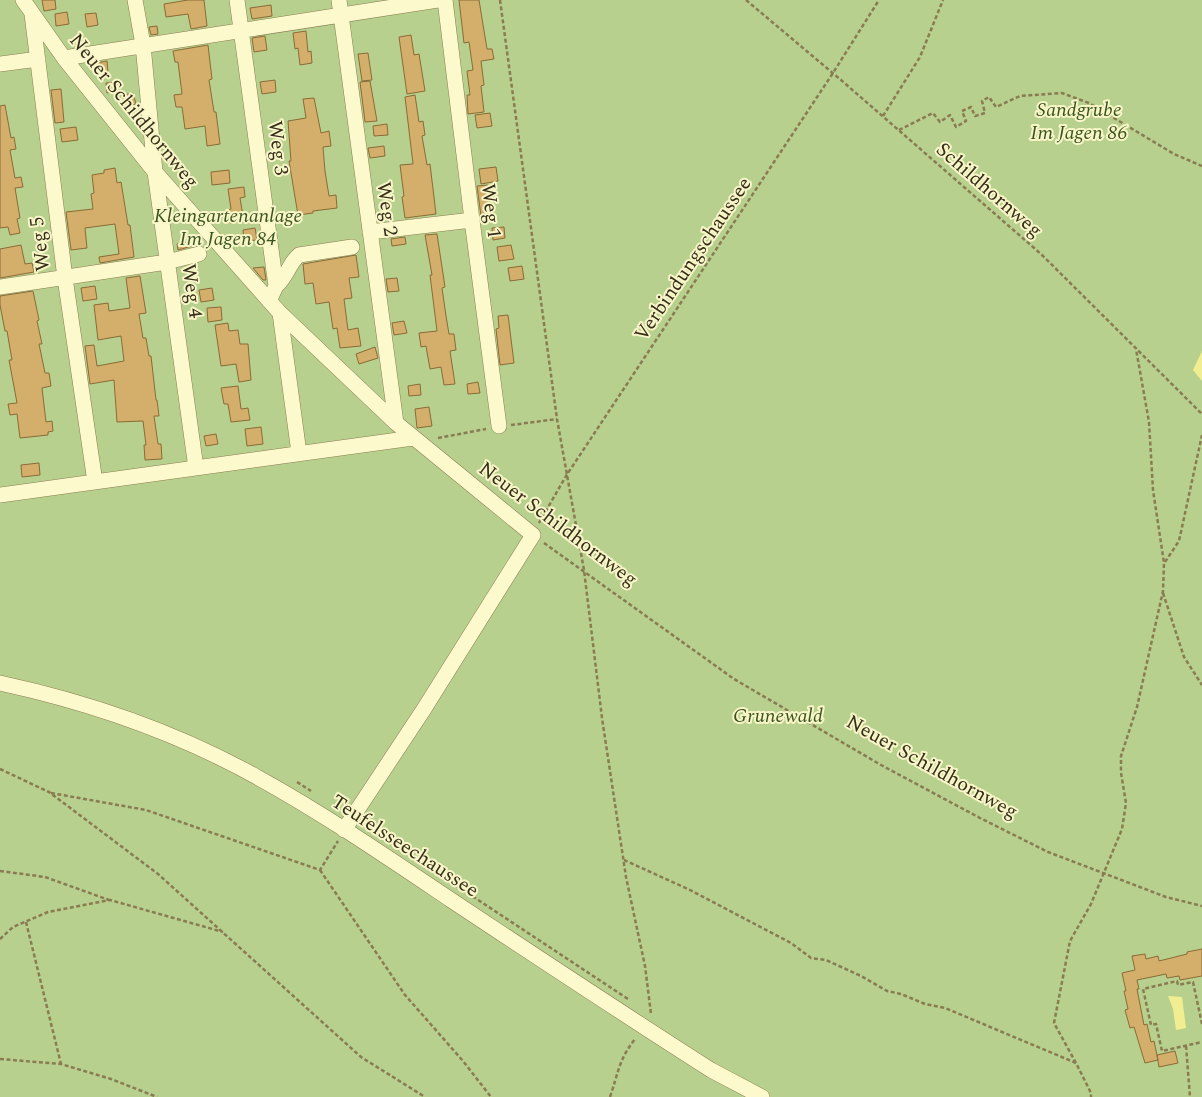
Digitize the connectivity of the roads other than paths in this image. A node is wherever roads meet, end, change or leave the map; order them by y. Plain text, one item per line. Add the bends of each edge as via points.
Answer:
1 (135, 0) edge
2 (237, 0) edge
3 (339, 0) edge
4 (438, 0) edge
5 (445, 0) edge
6 (28, 4) edge
7 (341, 16) junction
8 (242, 30) junction
9 (143, 45) junction
10 (64, 58) junction
11 (38, 59) junction
12 (0, 64) edge
13 (155, 172) junction
14 (472, 220) junction
15 (370, 232) junction
16 (352, 247) dead end
17 (199, 254) dead end
18 (168, 262) junction
19 (65, 278) junction
20 (276, 286) junction
21 (0, 287) edge
22 (270, 300) junction
23 (280, 312) junction
24 (396, 423) junction
25 (499, 426) dead end
26 (413, 438) junction
27 (299, 453) junction
28 (196, 468) junction
29 (95, 482) junction
30 (0, 495) edge
31 (0, 683) edge
32 (344, 830) junction
33 (762, 1097) edge

1 - 9 street, Weg 4
2 - 8 street, Weg 3
3 - 7 street, Weg 2
4 - 7 street
5 - 14 street, Weg 1
6 - 10 street, Neuer Schildhornweg
6 - 11 street, Weg 5
7 - 8 street
7 - 15 street, Weg 2
8 - 9 street
8 - 20 street, Weg 3
9 - 10 street
9 - 13 street, Weg 4
10 - 13 street, Neuer Schildhornweg
11 - 12 street
11 - 19 street, Weg 5
13 - 18 street, Weg 4
13 - 22 street, Neuer Schildhornweg
14 - 15 street
14 - 25 street, Weg 1
15 - 24 street, Weg 2
16 - 20 street via 299,256
17 - 18 street
18 - 19 street
18 - 28 street, Weg 4
19 - 21 street
19 - 29 street, Weg 5
20 - 22 street
22 - 23 street, Neuer Schildhornweg
23 - 24 street, Neuer Schildhornweg
23 - 27 street
24 - 26 street, Neuer Schildhornweg
26 - 27 street
26 - 32 street, Neuer Schildhornweg via 533,535
27 - 28 street
28 - 29 street
29 - 30 street
31 - 32 street, Teufelsseechaussee via 92,707 173,738 255,776
32 - 33 street, Teufelsseechaussee via 648,1020 718,1074

